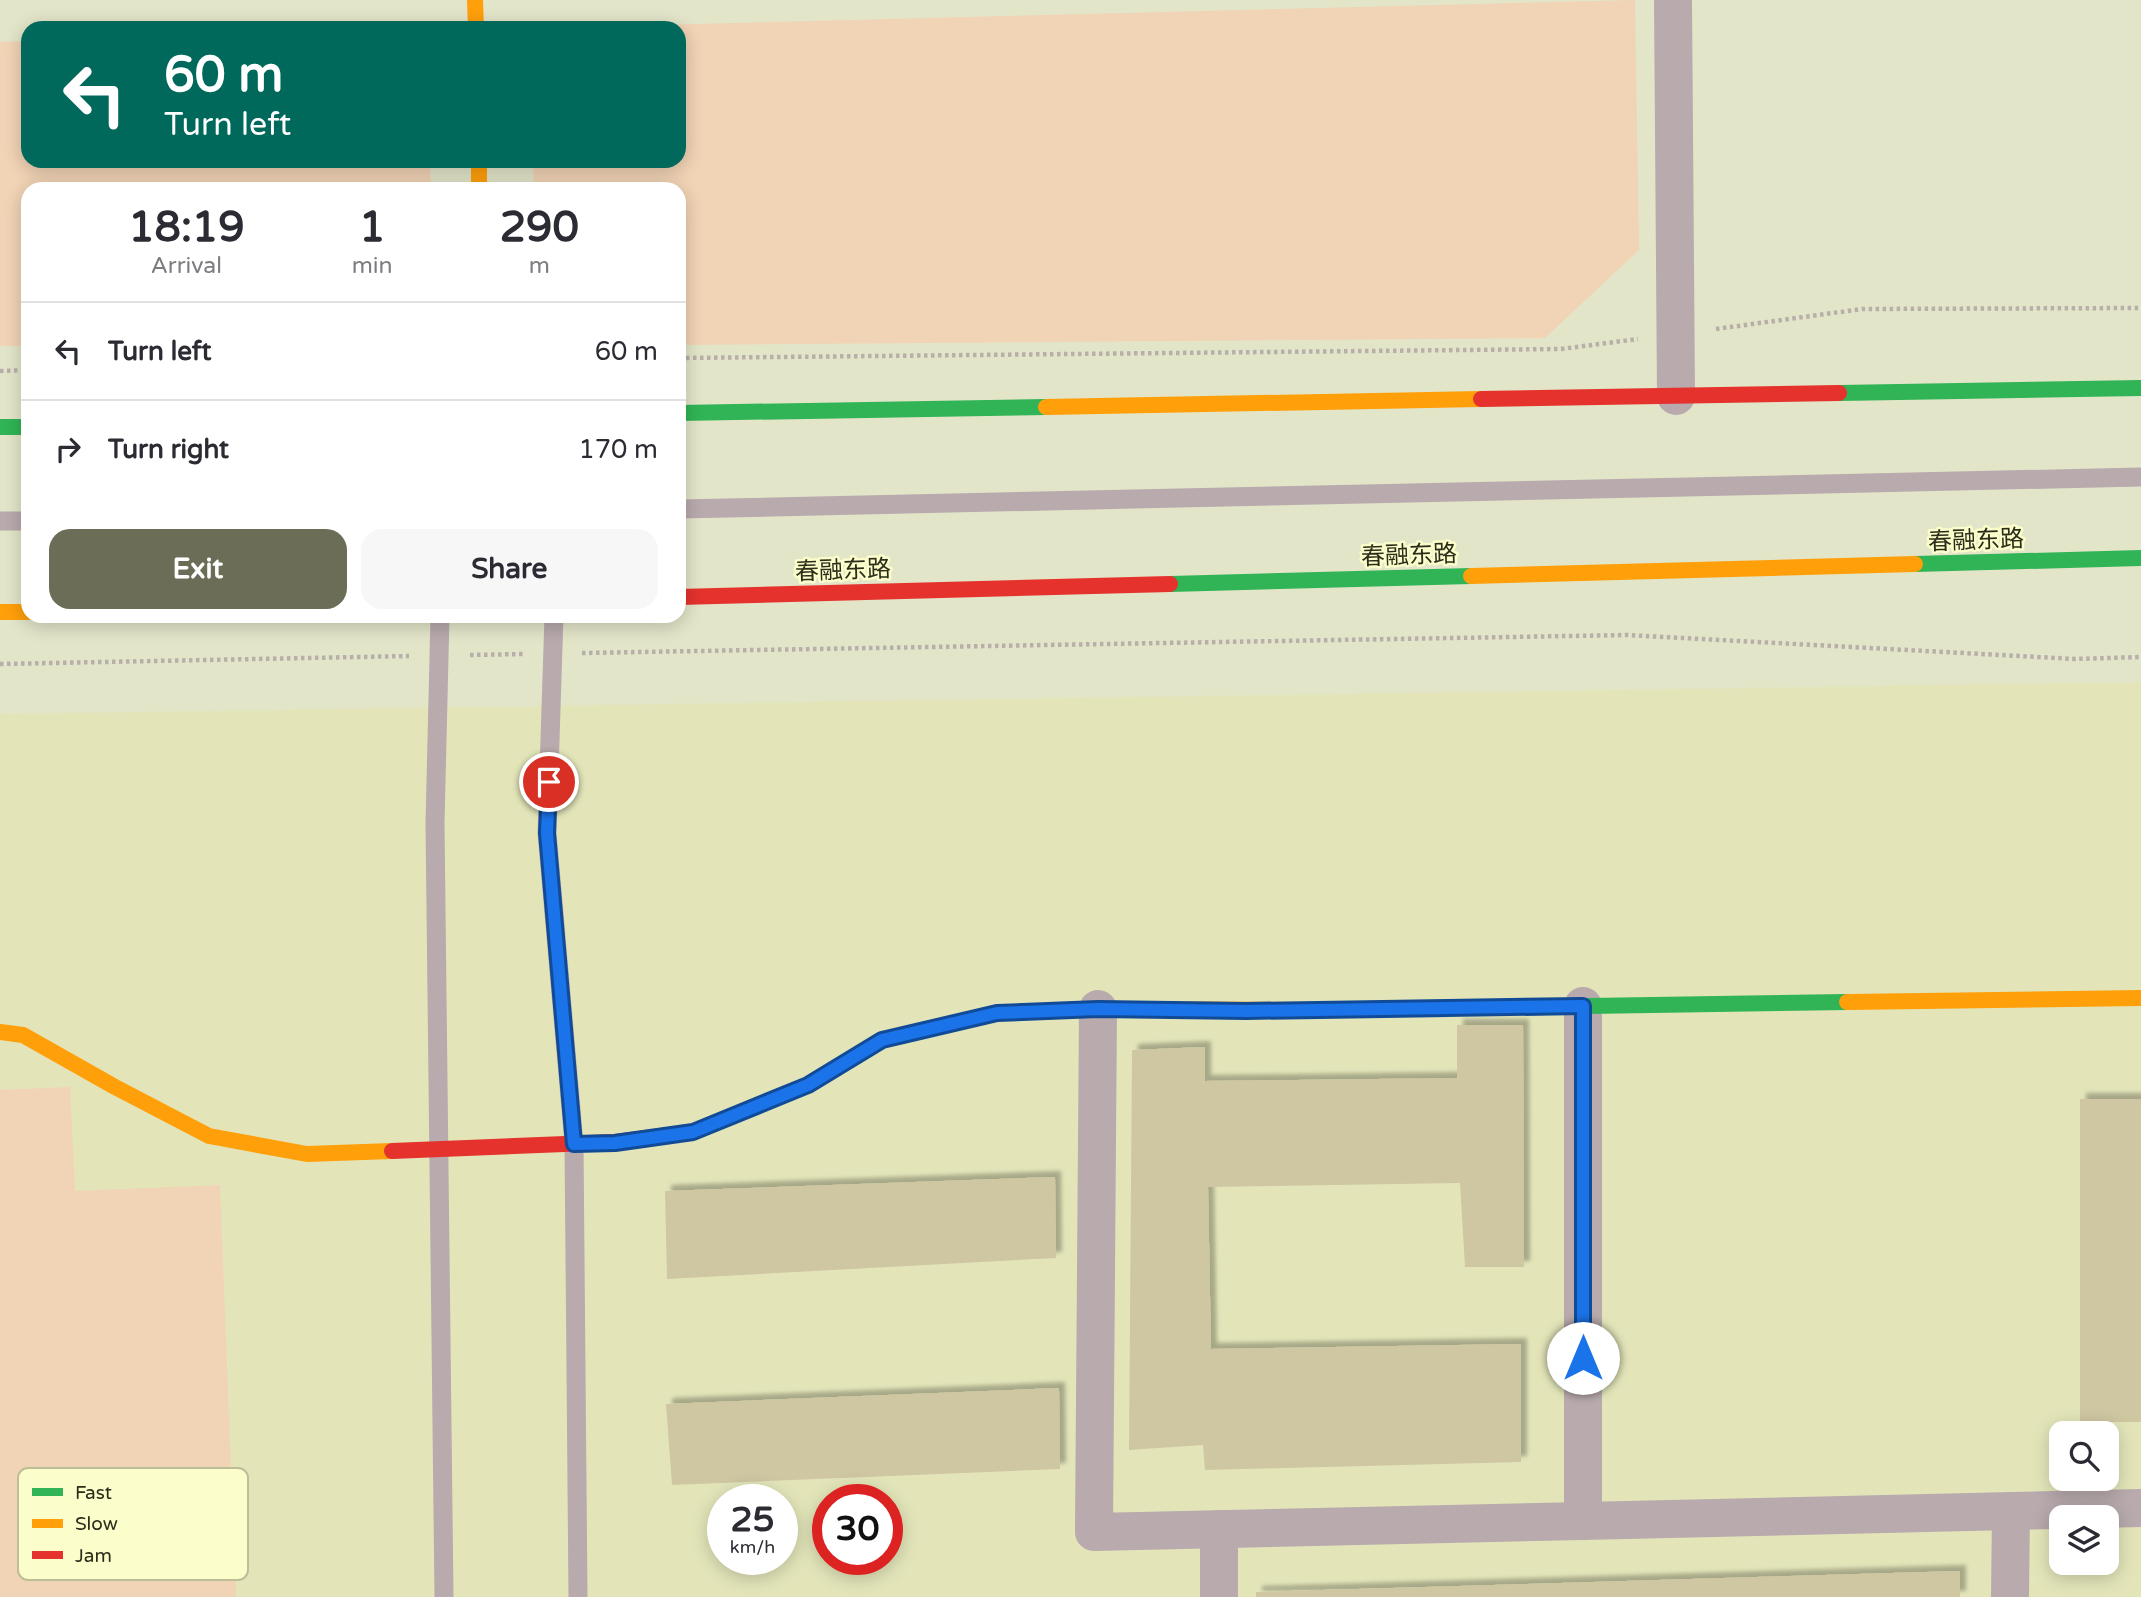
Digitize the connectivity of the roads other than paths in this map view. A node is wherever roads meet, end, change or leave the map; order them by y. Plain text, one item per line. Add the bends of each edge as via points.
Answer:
1 (475, 0) edge
2 (1673, 0) edge
3 (476, 21) edge
4 (2141, 388) edge
5 (1676, 396) junction
6 (686, 413) edge
7 (0, 427) edge
8 (21, 427) edge
9 (2141, 477) edge
10 (686, 509) edge
11 (0, 521) edge
12 (21, 521) edge
13 (2141, 558) edge
14 (686, 597) edge
15 (0, 612) edge
16 (21, 612) edge
17 (440, 623) edge
18 (554, 623) edge
19 (2141, 998) edge
20 (1583, 1006) junction
21 (1098, 1009) junction
22 (0, 1032) edge
23 (574, 1144) junction
24 (440, 1149) junction
25 (2141, 1508) edge
26 (2011, 1511) junction
27 (1583, 1521) junction
28 (1219, 1530) junction
29 (444, 1597) edge
30 (578, 1597) edge
31 (1219, 1597) edge
32 (2010, 1597) edge

1 - 3 main road
2 - 5 street
4 - 5 main road
5 - 6 main road
7 - 8 main road
9 - 10 lane
11 - 12 lane
13 - 14 main road, 春融东路
15 - 16 main road
17 - 24 lane via 435,823
18 - 23 lane via 547,833
19 - 20 main road
20 - 21 main road
20 - 27 street
21 - 23 main road via 997,1013 882,1040 808,1085 693,1132
21 - 28 street via 1094,1532
22 - 24 main road via 23,1035 209,1136 307,1154
23 - 24 main road
23 - 30 lane
24 - 29 lane
25 - 26 street
26 - 27 street
26 - 32 street
27 - 28 street
28 - 31 street

